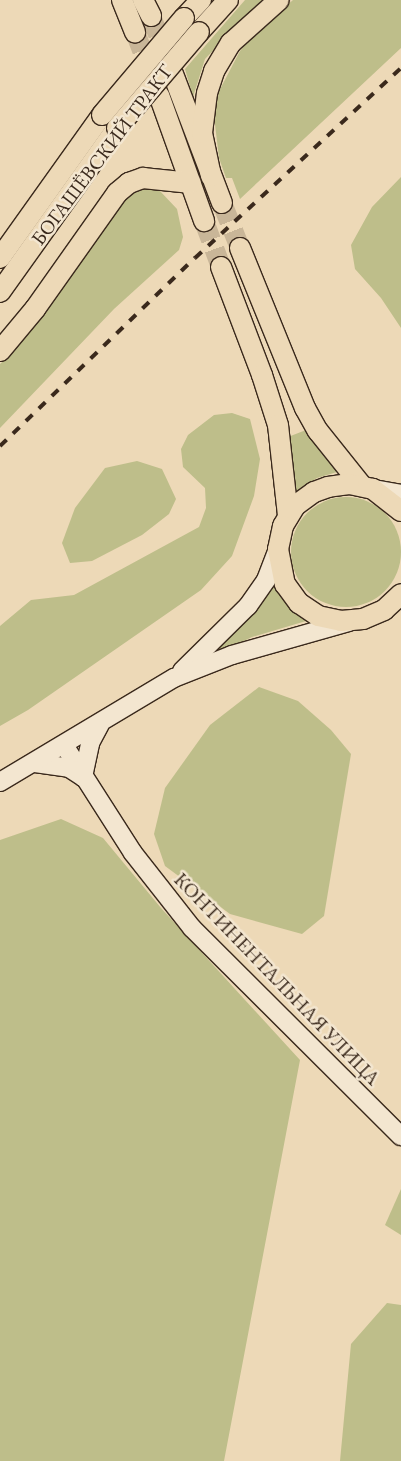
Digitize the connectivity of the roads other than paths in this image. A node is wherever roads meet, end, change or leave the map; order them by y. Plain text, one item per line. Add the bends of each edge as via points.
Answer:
1 (122, 0) edge
2 (201, 0) edge
3 (228, 0) edge
4 (279, 0) edge
5 (135, 32) tunnel mouth
6 (173, 74) tunnel mouth
7 (159, 95) tunnel mouth
8 (211, 176) junction
9 (190, 183) junction
10 (222, 203) tunnel mouth
11 (204, 221) tunnel mouth
12 (240, 248) tunnel mouth
13 (0, 258) edge
14 (221, 267) tunnel mouth
15 (0, 292) edge
16 (0, 351) edge
17 (367, 487) junction
18 (401, 494) edge
19 (401, 511) edge
20 (288, 516) junction
21 (278, 550) junction
22 (401, 594) edge
23 (352, 621) junction
24 (174, 678) junction
25 (101, 723) junction
26 (64, 745) junction
27 (35, 763) junction
28 (84, 778) junction
29 (0, 782) edge
30 (401, 1136) edge

1 - 5 main road
2 - 13 main road, БОГАШЁВСКИЙ ТРАКТ, bridge via 102,115
3 - 15 main road, БОГАШЁВСКИЙ ТРАКТ, bridge via 118,128
4 - 8 main road via 231,43 214,72 207,93 202,133
6 - 8 main road
7 - 9 main road
8 - 10 main road
9 - 11 main road
9 - 16 main road via 143,178 129,182 117,193 35,309
12 - 17 main road via 305,408 323,437
14 - 20 main road via 278,426
17 - 18 street
17 - 19 main road
17 - 20 main road via 337,484 314,492
20 - 21 main road
21 - 23 main road via 283,579 299,603 324,618
21 - 24 street via 266,580 248,606
22 - 23 main road via 384,610
23 - 24 street via 265,644
24 - 25 street
25 - 26 street
25 - 28 street via 90,743
26 - 27 street
26 - 28 street, КОНТИНЕНТАЛЬНАЯ УЛИЦА
27 - 28 street via 69,768
27 - 29 street
28 - 30 street, КОНТИНЕНТАЛЬНАЯ УЛИЦА via 133,854 192,928

